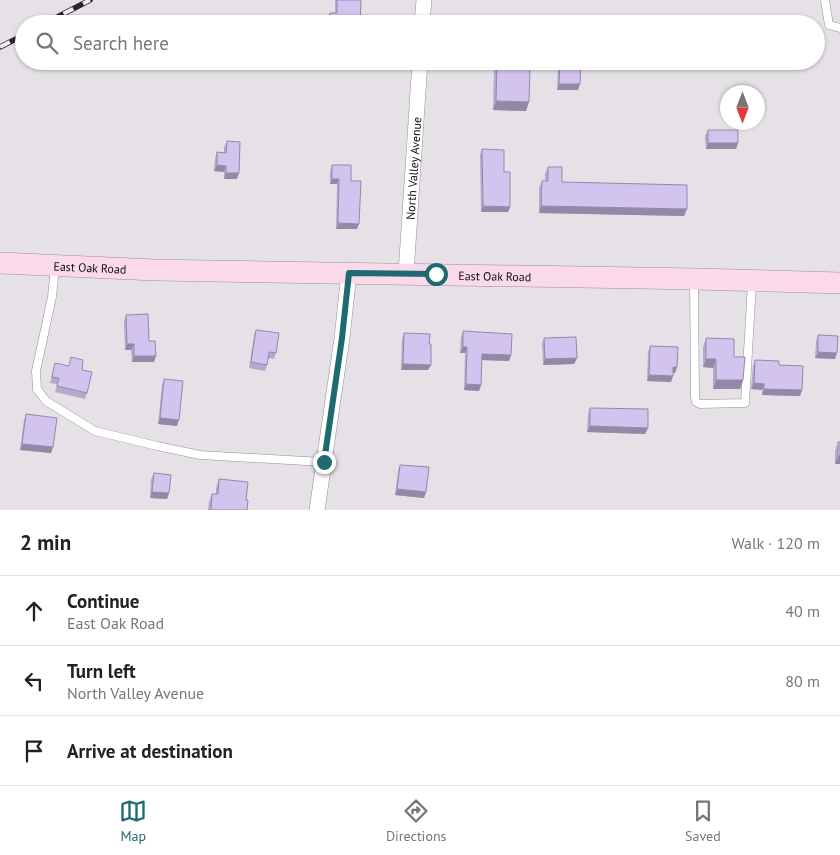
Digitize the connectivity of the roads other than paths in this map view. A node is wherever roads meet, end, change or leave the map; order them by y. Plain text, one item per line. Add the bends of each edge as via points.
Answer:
1 (424, 0) edge
2 (825, 0) edge
3 (423, 15) edge
4 (840, 28) edge
5 (419, 70) edge
6 (0, 263) edge
7 (56, 266) junction
8 (349, 273) junction
9 (406, 274) junction
10 (694, 279) junction
11 (752, 281) junction
12 (840, 283) edge
13 (324, 462) junction
14 (317, 510) edge

1 - 3 street
2 - 4 lane via 828,25
5 - 9 street, North Valley Avenue
6 - 7 street, East Oak Road
7 - 8 street, East Oak Road
7 - 13 lane via 36,371 37,389 46,401 95,431 157,446 200,455
8 - 9 street, East Oak Road
8 - 13 street
9 - 10 street, East Oak Road
10 - 11 street, East Oak Road
10 - 11 lane via 695,397 700,404 745,403
11 - 12 street, East Oak Road
13 - 14 street

